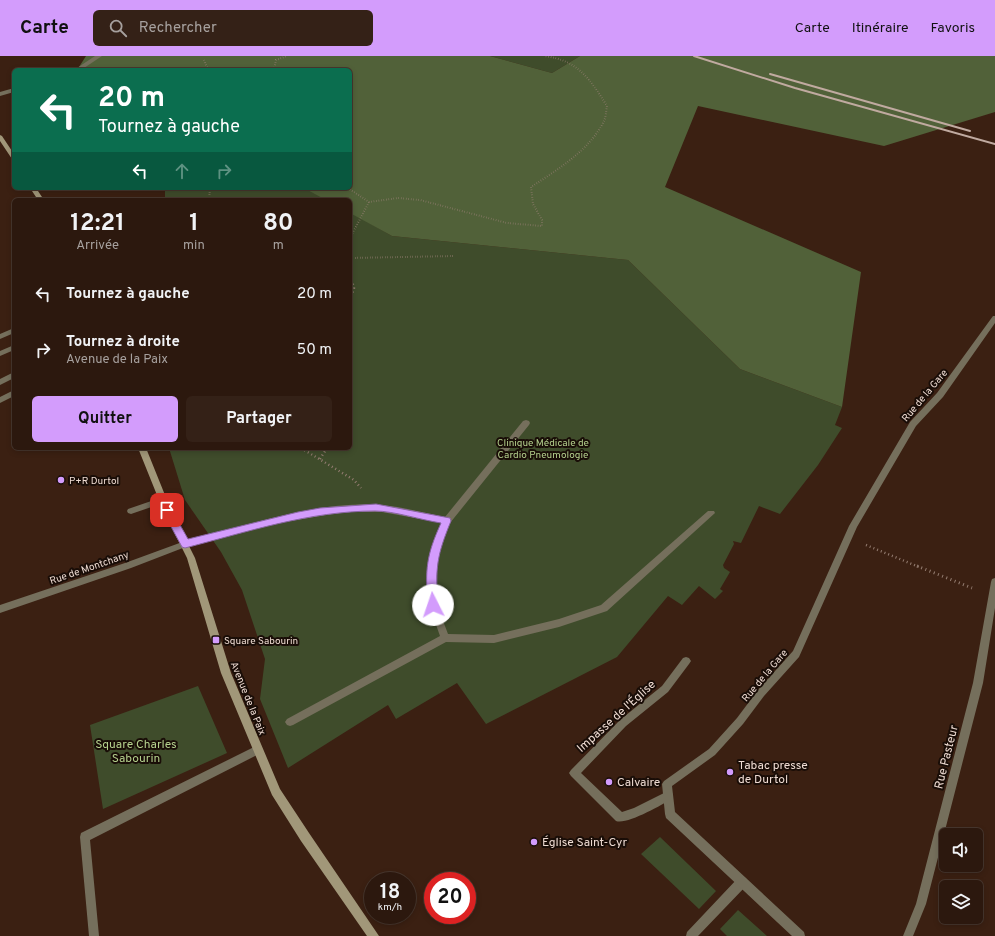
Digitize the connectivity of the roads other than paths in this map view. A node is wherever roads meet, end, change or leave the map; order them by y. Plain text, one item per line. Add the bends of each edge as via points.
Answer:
1 (99, 56) edge
2 (80, 68) edge
3 (12, 91) edge
4 (0, 94) edge
5 (0, 137) edge
6 (12, 155) edge
7 (995, 318) edge
8 (12, 331) edge
9 (0, 337) edge
10 (12, 348) edge
11 (0, 354) edge
12 (12, 377) edge
13 (0, 382) edge
14 (12, 394) edge
15 (0, 400) edge
16 (526, 424) dead end
17 (143, 450) edge
18 (163, 500) junction
19 (131, 511) dead end
20 (711, 513) dead end
21 (447, 521) junction
22 (185, 544) junction
23 (995, 582) edge
24 (0, 609) edge
25 (445, 638) junction
26 (686, 661) dead end
27 (290, 722) dead end
28 (258, 750) junction
29 (668, 796) junction
30 (742, 882) junction
31 (94, 936) edge
32 (374, 936) edge
33 (691, 936) edge
34 (800, 936) edge
35 (908, 936) edge

1 - 2 street
3 - 4 street
5 - 6 main road
7 - 29 street, Rue de la Gare via 940,396 913,424 847,538 796,654 712,752 667,784
8 - 9 street
10 - 11 street
12 - 13 street
14 - 15 street
16 - 21 street
17 - 18 main road, Avenue de la Paix
18 - 19 street
18 - 22 main road, Avenue de la Paix
20 - 25 street via 604,608 559,623 494,639
21 - 22 street, Rue de Montchany via 376,508 320,512 298,515
21 - 25 street via 436,545 430,572 433,605
22 - 24 street, Rue de Montchany
22 - 28 main road, Avenue de la Paix via 226,673
23 - 35 street, Rue Pasteur via 978,683 921,904
25 - 27 street
26 - 29 street, Impasse de l'Église via 665,689 623,723 574,773 620,817
28 - 31 street via 85,838
28 - 32 main road, Avenue de la Paix via 276,792
29 - 30 street, Rue de la Gare via 670,814
30 - 33 street
30 - 34 street, Rue de la Gare

